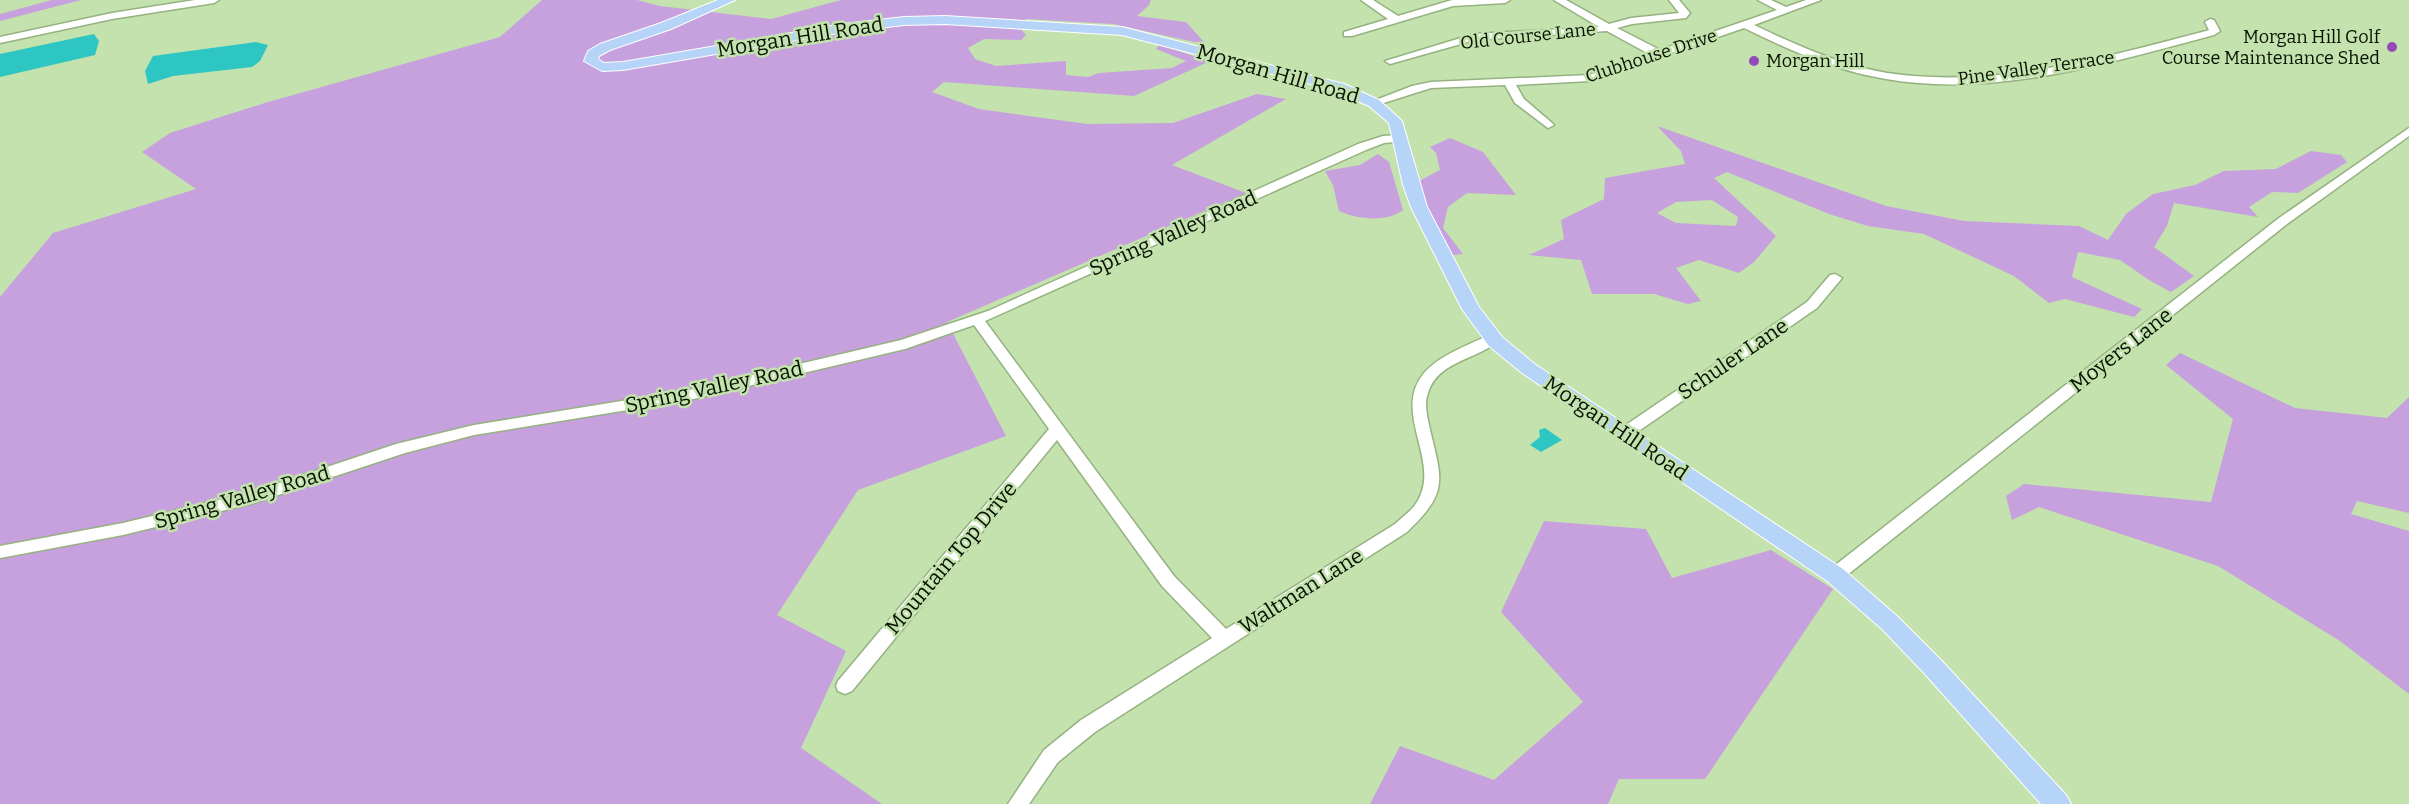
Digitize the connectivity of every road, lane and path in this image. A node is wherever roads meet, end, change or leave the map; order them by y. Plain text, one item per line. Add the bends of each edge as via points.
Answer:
1 (214, 0) edge
2 (729, 0) edge
3 (1366, 0) edge
4 (1505, 0) edge
5 (1559, 0) edge
6 (1570, 0) edge
7 (1674, 0) edge
8 (1764, 0) edge
9 (1816, 0) edge
10 (1785, 10) junction
11 (1397, 20) junction
12 (2210, 22) dead end
13 (1746, 25) junction
14 (1612, 26) junction
15 (1348, 34) dead end
16 (0, 40) edge
17 (1662, 54) junction
18 (1390, 61) dead end
19 (1510, 83) junction
20 (1374, 103) junction
21 (1548, 125) dead end
22 (2409, 131) edge
23 (1401, 139) junction
24 (1835, 278) dead end
25 (977, 320) junction
26 (1492, 339) junction
27 (1057, 430) junction
28 (1625, 433) junction
29 (0, 552) edge
30 (1836, 574) junction
31 (1225, 639) junction
32 (844, 686) dead end
33 (1018, 804) edge
34 (2058, 804) edge

1 - 16 street via 112,16
2 - 20 main road, Morgan Hill Road via 605,47 593,54 591,61 602,67 623,66 904,21 1096,28 1136,34 1339,87
3 - 11 street
4 - 11 street via 1452,3
5 - 14 street
6 - 14 street
7 - 14 street, Old Course Lane via 1685,13 1682,16
8 - 10 street
9 - 10 street, Clubhouse Drive
10 - 13 street, Clubhouse Drive
11 - 15 street
12 - 13 street, Pine Valley Terrace via 2214,31 2210,33 2135,53 2014,75 1944,81 1885,75 1827,61
13 - 17 street, Clubhouse Drive
14 - 17 street via 1650,51
14 - 18 street, Old Course Lane via 1474,37
17 - 19 street, Clubhouse Drive via 1590,78
19 - 20 street, Clubhouse Drive via 1422,86
19 - 21 street via 1520,101
20 - 23 main road, Morgan Hill Road via 1395,121
22 - 30 street, Moyers Lane via 2283,221
23 - 25 street, Spring Valley Road via 1362,147
23 - 26 main road, Morgan Hill Road via 1411,185 1422,212 1475,315
24 - 28 street, Schuler Lane via 1812,305
25 - 27 street
25 - 29 street, Spring Valley Road via 897,347 705,392 468,431 254,497 123,529
26 - 28 main road, Morgan Hill Road via 1522,364
26 - 31 street, Waltman Lane via 1437,370 1422,389 1421,419 1433,474 1428,497 1419,511 1401,528
27 - 31 street via 1174,588
27 - 32 street, Mountain Top Drive
28 - 30 main road, Morgan Hill Road
30 - 34 main road, Morgan Hill Road via 1932,666
31 - 33 street, Waltman Lane via 1069,741 1044,765

